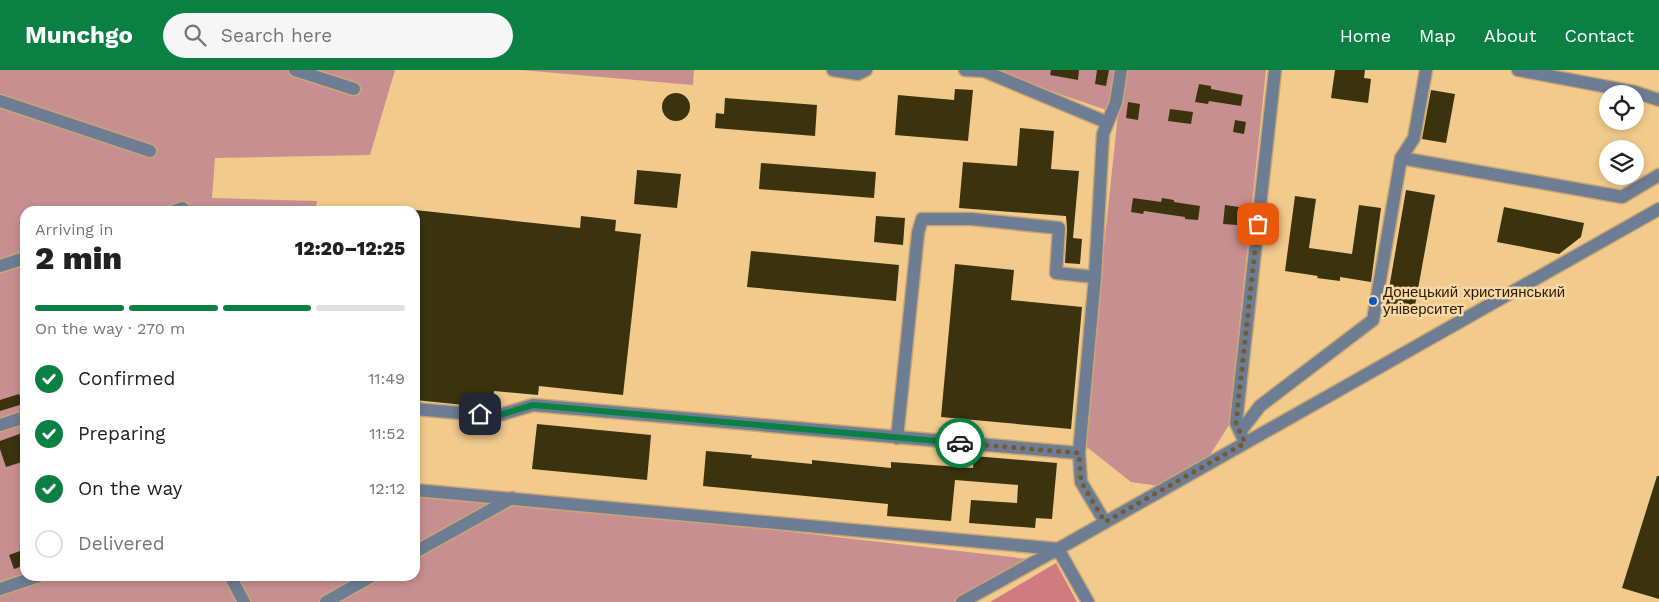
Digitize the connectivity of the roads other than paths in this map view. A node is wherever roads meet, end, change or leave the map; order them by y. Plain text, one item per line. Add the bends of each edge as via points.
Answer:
1 (295, 70) edge
2 (833, 70) edge
3 (866, 70) edge
4 (965, 70) edge
5 (1121, 70) edge
6 (1275, 70) edge
7 (1426, 70) edge
8 (1518, 70) edge
9 (354, 89) dead end
10 (1659, 100) edge
11 (0, 101) edge
12 (1106, 122) junction
13 (150, 151) dead end
14 (1401, 158) junction
15 (1659, 175) edge
16 (1659, 209) edge
17 (20, 260) edge
18 (0, 266) edge
19 (1095, 277) junction
20 (420, 409) edge
21 (20, 419) edge
22 (0, 425) edge
23 (1243, 437) junction
24 (898, 438) junction
25 (1079, 453) junction
26 (420, 490) edge
27 (512, 498) junction
28 (1105, 522) junction
29 (420, 549) edge
30 (1058, 549) junction
31 (24, 581) edge
32 (233, 581) edge
33 (363, 581) edge
34 (0, 589) edge
35 (244, 602) edge
36 (326, 602) edge
37 (962, 602) edge
38 (1088, 602) edge

1 - 9 street
2 - 3 street via 858,74
4 - 12 street via 984,72
5 - 12 street via 1116,102
6 - 23 street via 1236,423
7 - 14 street via 1414,138
8 - 10 street via 1635,92
11 - 13 street
12 - 19 street via 1102,134
14 - 15 street via 1622,197
14 - 23 street via 1373,320 1260,406
16 - 23 street
17 - 18 street
19 - 24 street via 1056,273 1059,228 971,218 922,218
19 - 25 street
20 - 24 street via 496,416 533,405
21 - 22 street
23 - 28 street
24 - 25 street
25 - 28 street via 1081,482
26 - 27 street
27 - 29 street
27 - 30 street
28 - 30 street
30 - 37 street
30 - 38 street
31 - 34 street
32 - 35 street
33 - 36 street

